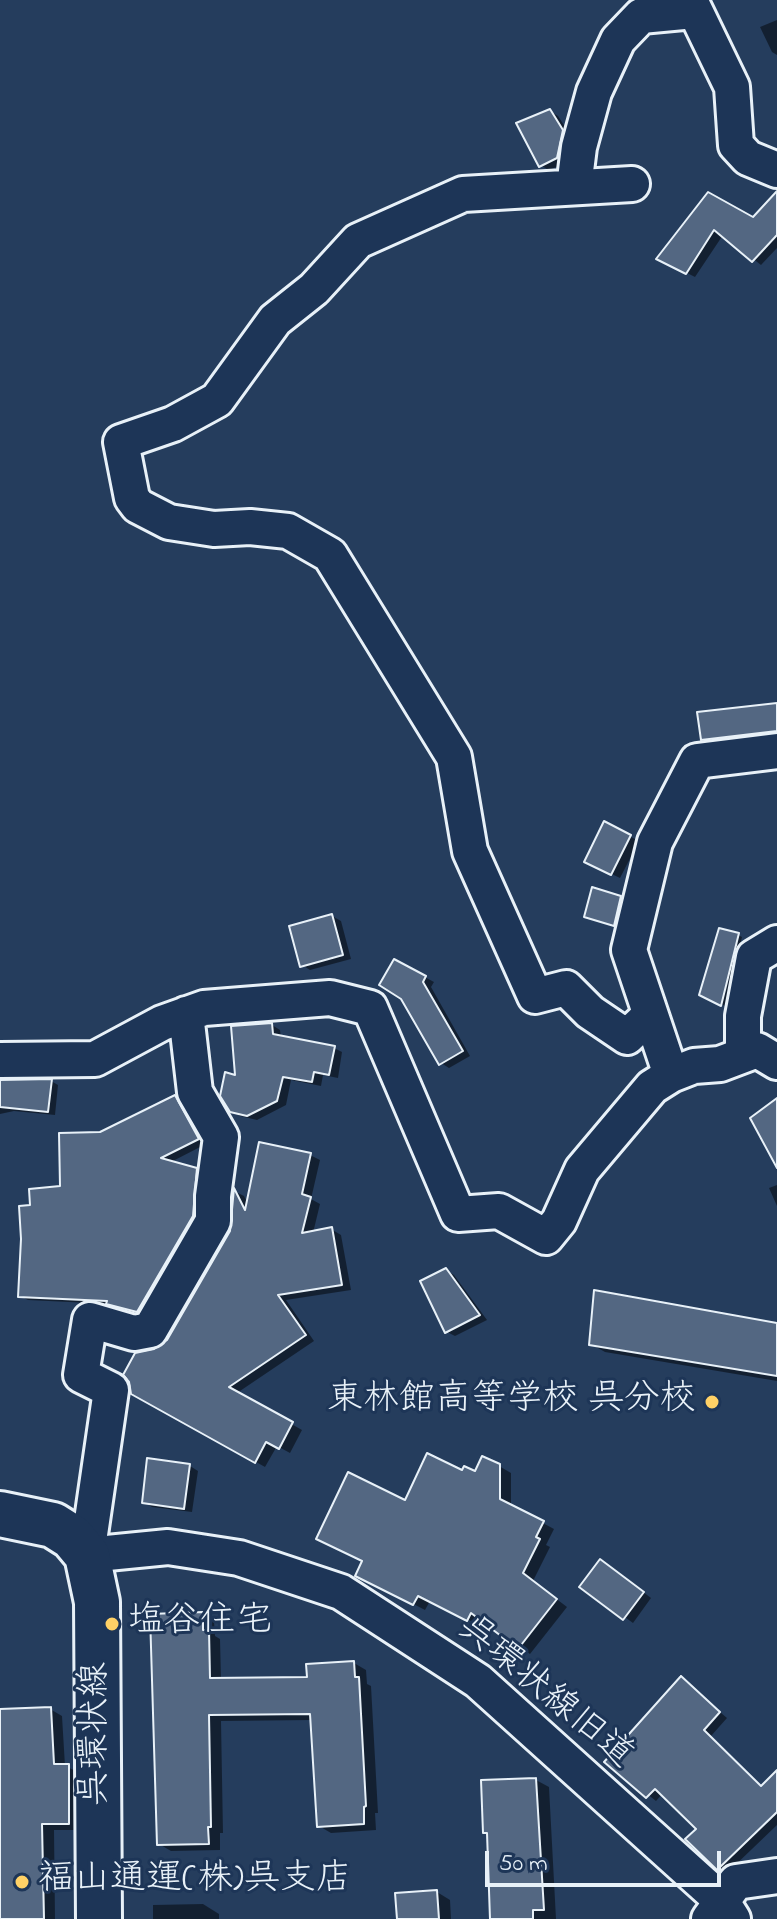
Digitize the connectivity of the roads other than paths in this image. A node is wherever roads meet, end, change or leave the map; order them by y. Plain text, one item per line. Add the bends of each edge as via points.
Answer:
1 (692, 5) edge
2 (777, 170) edge
3 (632, 184) dead end
4 (574, 187) junction
5 (777, 751) edge
6 (777, 943) edge
7 (186, 1014) junction
8 (650, 1015) junction
9 (743, 1055) junction
10 (0, 1060) edge
11 (777, 1062) edge
12 (671, 1075) junction
13 (0, 1514) edge
14 (87, 1555) junction
15 (777, 1876) edge
16 (721, 1913) edge
17 (99, 1919) edge

1 - 2 street via 732,87 736,145 748,158
1 - 4 street via 641,16 618,40 594,92
3 - 4 street
4 - 8 street via 463,194 358,241 314,289 275,320 217,400 173,424 121,442 138,506 169,522 288,531 330,555 454,757 470,851 535,996 566,988 627,1037
5 - 8 street via 697,761 660,830 629,950
6 - 9 street via 754,957 743,1016
7 - 10 street via 95,1059
7 - 12 street via 330,998 370,1008 458,1214 499,1211 546,1237 582,1170 652,1087
7 - 14 street via 195,1092 221,1137 213,1221 150,1330 134,1333 90,1320 81,1375 111,1390
8 - 12 street
9 - 11 street via 757,1050
9 - 12 street
13 - 14 main road via 53,1525
14 - 16 street, 呉環状線旧道 via 168,1547 239,1558 341,1592 478,1681
14 - 17 main road, 呉環状線 via 97,1602
15 - 16 street via 736,1882

